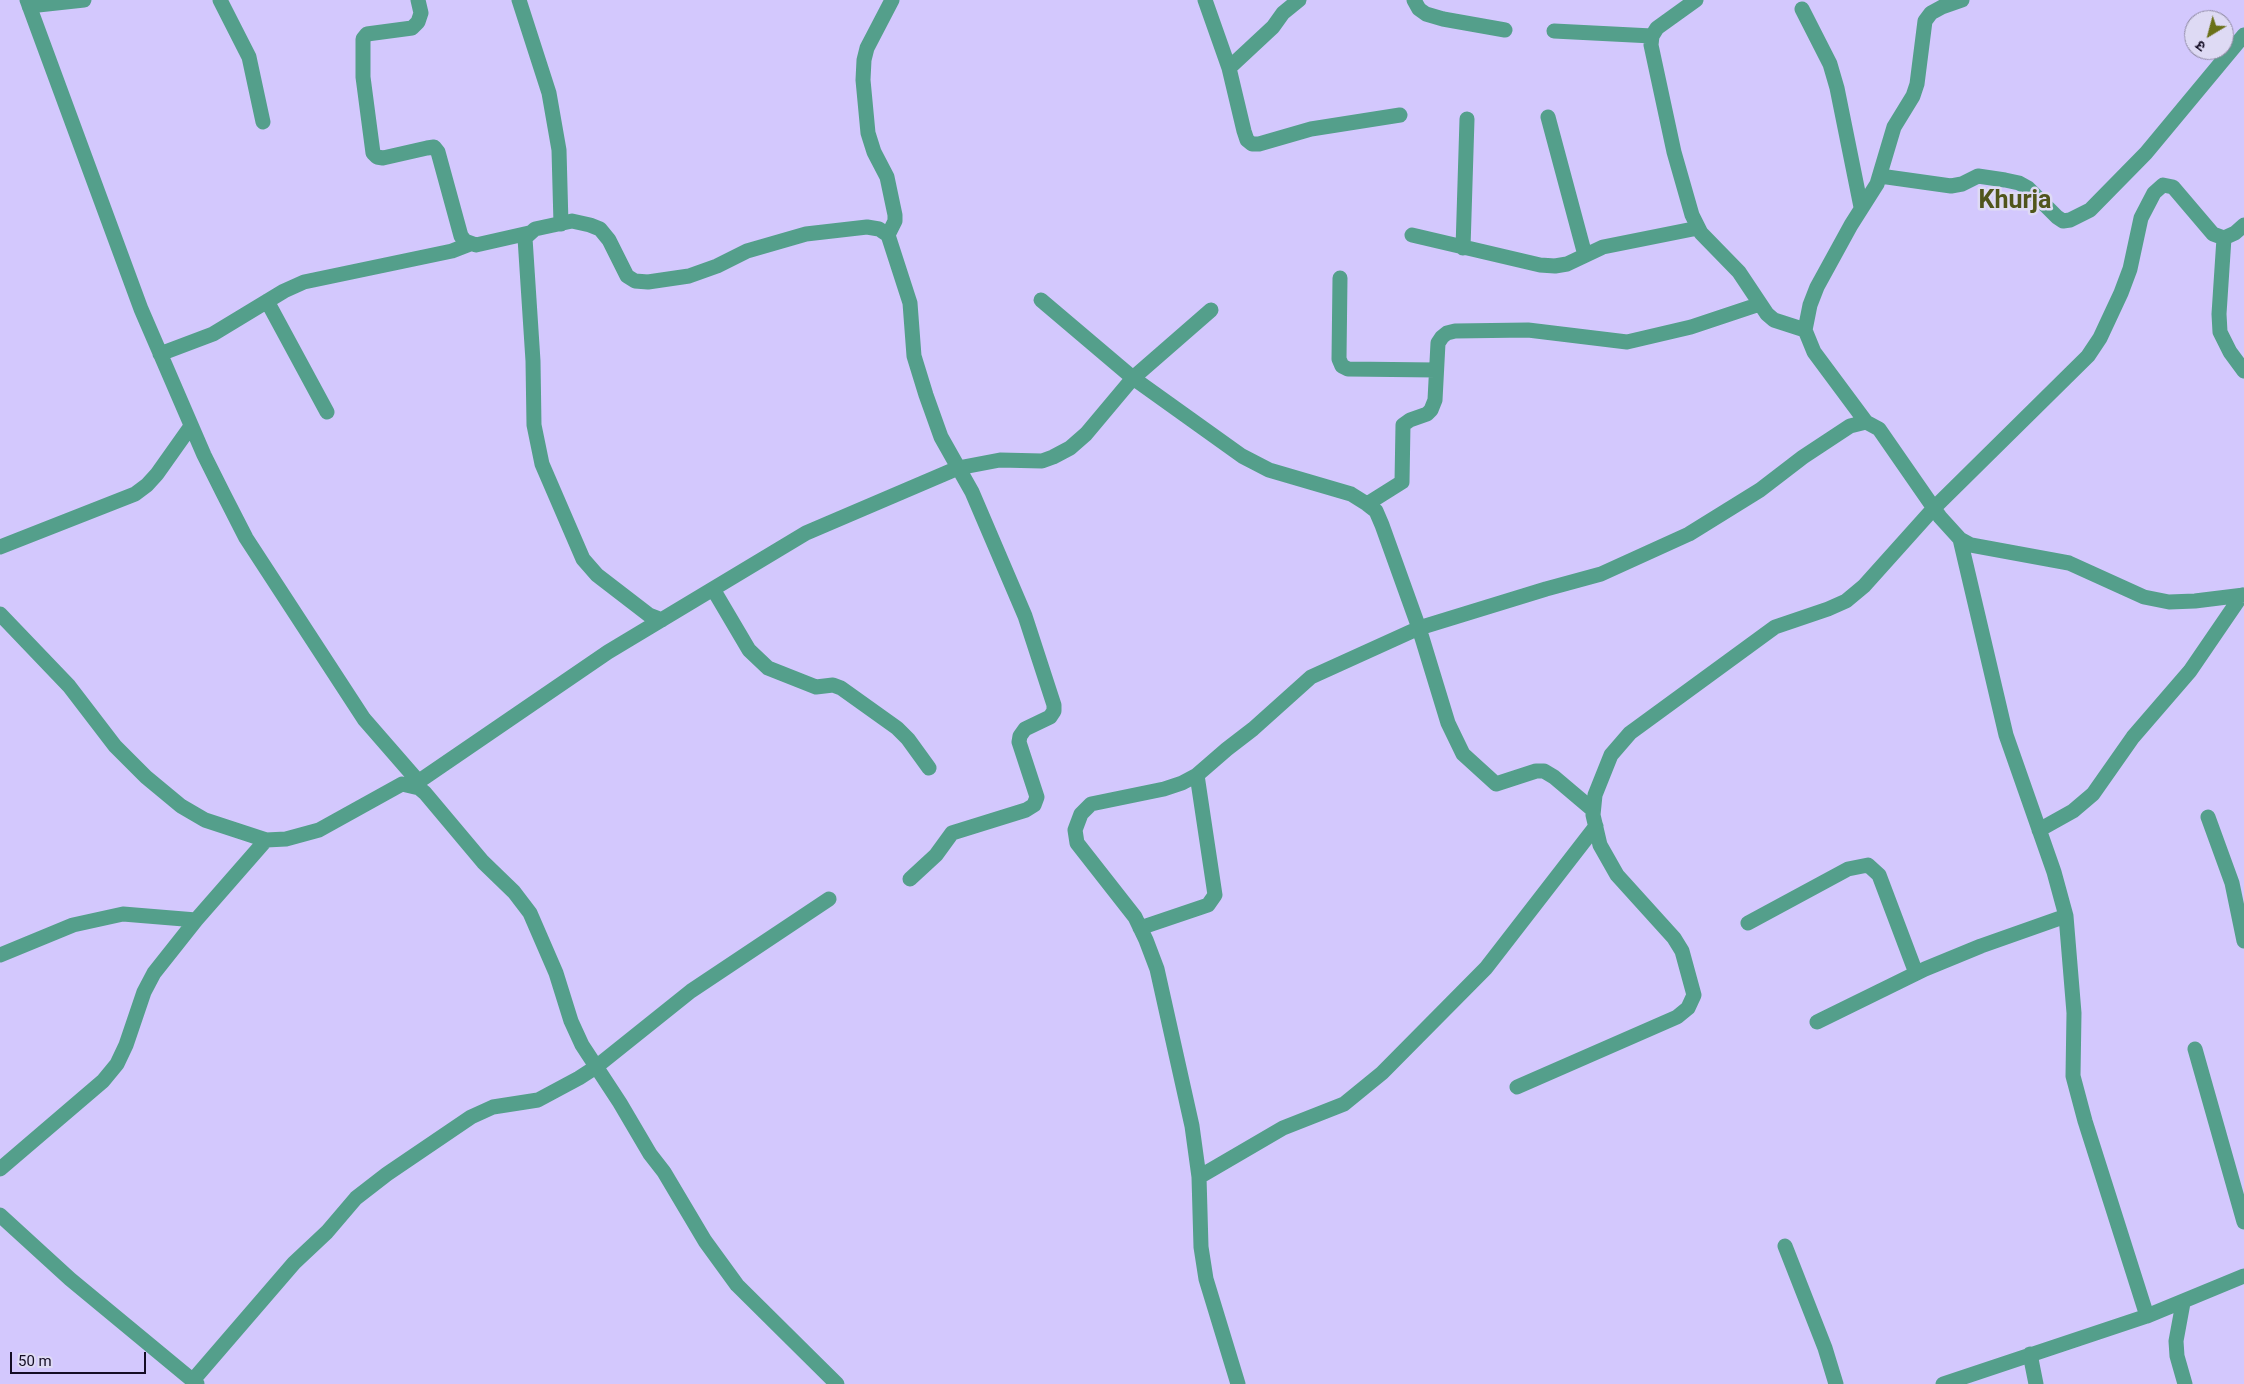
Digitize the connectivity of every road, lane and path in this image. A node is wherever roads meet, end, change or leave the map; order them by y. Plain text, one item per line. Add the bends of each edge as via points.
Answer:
1 (84, 0) edge
2 (220, 0) edge
3 (418, 0) edge
4 (519, 0) edge
5 (892, 0) edge
6 (1205, 0) edge
7 (1299, 0) edge
8 (1414, 0) edge
9 (1696, 0) edge
10 (1962, 0) edge
11 (28, 3) edge
12 (1932, 7) edge
13 (1802, 9) dead end
14 (1505, 30) dead end
15 (1554, 31) dead end
16 (2244, 35) edge
17 (1652, 36) junction
18 (1229, 68) junction
19 (1400, 115) dead end
20 (1548, 117) dead end
21 (1466, 119) dead end
22 (262, 122) dead end
23 (1880, 176) junction
24 (1862, 206) junction
25 (561, 224) junction
26 (2244, 225) edge
27 (1698, 228) junction
28 (529, 233) junction
29 (888, 234) junction
30 (1412, 236) dead end
31 (2224, 238) junction
32 (470, 244) junction
33 (1463, 248) junction
34 (1585, 255) junction
35 (1340, 278) dead end
36 (1041, 300) dead end
37 (268, 301) junction
38 (1760, 304) junction
39 (1212, 310) dead end
40 (1805, 330) junction
41 (160, 354) junction
42 (1436, 370) junction
43 (2244, 371) edge
44 (1133, 378) junction
45 (327, 412) dead end
46 (1866, 422) junction
47 (191, 426) junction
48 (958, 468) junction
49 (1367, 504) junction
50 (1934, 508) junction
51 (1960, 540) junction
52 (0, 546) edge
53 (713, 589) junction
54 (2243, 595) edge
55 (0, 614) edge
56 (662, 620) junction
57 (1419, 628) junction
58 (929, 768) dead end
59 (1197, 775) junction
60 (415, 783) junction
61 (1594, 810) junction
62 (2208, 817) dead end
63 (1596, 826) junction
64 (2039, 830) junction
65 (266, 840) junction
66 (910, 879) dead end
67 (829, 899) dead end
68 (2066, 916) junction
69 (196, 920) junction
70 (1748, 923) dead end
71 (1140, 928) junction
72 (2244, 940) edge
73 (0, 955) edge
74 (1916, 973) junction
75 (1817, 1022) dead end
76 (2195, 1049) dead end
77 (596, 1068) junction
78 (1517, 1088) dead end
79 (0, 1169) edge
80 (1199, 1177) junction
81 (2239, 1187) edge
82 (0, 1215) edge
83 (2244, 1222) edge
84 (1785, 1246) dead end
85 (2244, 1276) edge
86 (2183, 1303) junction
87 (2148, 1316) junction
88 (2030, 1354) junction
89 (195, 1382) edge
90 (837, 1384) edge
91 (1238, 1384) edge
92 (1836, 1384) edge
93 (1943, 1384) edge
94 (2036, 1384) edge
95 (2185, 1384) edge

1 - 11 street
2 - 22 street via 249,57
3 - 32 street via 421,13 412,28 367,34 363,39 363,77 373,153 377,158 384,158 434,148 438,152 461,236
4 - 25 street via 550,93 559,150
5 - 29 street via 868,43 863,80 868,133 887,176 896,214
6 - 18 street
7 - 18 street
8 - 14 street via 1426,14 1442,20
9 - 17 street via 1657,28
10 - 12 street
11 - 41 street
12 - 23 street via 1923,29 1917,84 1894,127
13 - 24 street via 1830,64
15 - 17 street
16 - 23 street via 2146,152 2090,210 2070,220 2063,221 2028,188 2012,182 1978,176 1951,186
17 - 27 street via 1651,46 1674,152
18 - 19 street via 1244,132 1252,144 1311,129
20 - 34 street
21 - 33 street
23 - 24 street
24 - 40 street via 1817,287
25 - 28 street
25 - 29 street via 572,221 600,229 609,240 626,276 648,282 689,276 748,251 806,234 868,227
26 - 31 street
27 - 34 street via 1603,247
27 - 38 street via 1739,272
28 - 32 street
28 - 56 street via 524,250 532,335 534,425 542,464 583,559 597,575 649,615
29 - 48 street via 910,302 914,356 941,437
30 - 33 street
31 - 43 street via 2220,332
31 - 50 street via 2213,234 2173,187 2163,185 2154,193 2142,218 2121,293 2088,356
32 - 37 street via 452,252 304,282
33 - 34 street via 1556,266
35 - 42 street via 1339,360 1342,366 1348,369
36 - 44 street
37 - 41 street via 213,334
37 - 45 street
38 - 40 street via 1774,320
38 - 42 street via 1692,327 1627,342 1528,330 1455,331 1442,337 1438,343
39 - 44 street
40 - 46 street via 1814,352
41 - 47 street
42 - 49 street via 1431,410 1403,425 1402,482
44 - 48 street via 1086,434 1053,458 1042,461 1000,460
44 - 49 street via 1242,456 1269,470 1351,494
46 - 50 street via 1879,429
46 - 57 street via 1850,426 1803,456 1752,495 1680,538 1601,574
47 - 52 street via 157,474 135,494
47 - 60 street via 246,538 364,719
48 - 53 street via 806,533
48 - 66 street via 972,492 1025,616 1054,711 1025,729 1020,736 1019,742 1037,797 1034,805 952,833 936,855
49 - 57 street via 1376,512 1382,525
50 - 51 street
50 - 61 street via 1864,586 1846,601 1775,627 1630,734 1611,755 1595,795
51 - 54 street via 1971,545 2069,563 2144,597 2195,602
51 - 64 street via 2006,736
53 - 56 street
53 - 58 street via 749,650 768,668 816,687 833,685 842,688 897,728
54 - 64 street via 2190,671 2133,737 2093,794 2073,811
55 - 65 street via 50,664 115,746 146,777 181,806 205,820
56 - 60 street via 608,652
57 - 59 street via 1311,677
57 - 61 street via 1448,723 1464,754 1496,784 1544,771
59 - 71 street via 1215,894 1208,905
59 - 71 street via 1164,789 1091,804 1081,814 1075,830 1077,843 1135,917
60 - 65 street via 402,784 319,830 286,839
60 - 77 street via 530,913 558,979 571,1021
61 - 63 street
62 - 72 street via 2232,883
63 - 78 street via 1600,845 1617,875 1682,951 1694,994 1688,1008 1677,1017
63 - 80 street via 1486,968 1382,1073 1344,1104 1283,1128
64 - 68 street
65 - 69 street
67 - 77 street via 691,990
68 - 74 street
68 - 87 street via 2074,1013 2073,1076
69 - 73 street via 122,914 73,926
69 - 79 street via 154,973 117,1064 103,1081
70 - 74 street via 1848,869 1868,865 1879,875
71 - 80 street via 1157,969 1187,1097
74 - 75 street
76 - 81 street
77 - 89 street via 538,1100 494,1107 471,1117 356,1198 294,1263
77 - 90 street via 664,1172 690,1220 737,1285
80 - 91 street via 1201,1247 1206,1279
81 - 83 street
82 - 89 street via 70,1279
84 - 92 street
85 - 86 street
86 - 87 street
86 - 95 street via 2176,1341
87 - 88 street
88 - 93 street
88 - 94 street

